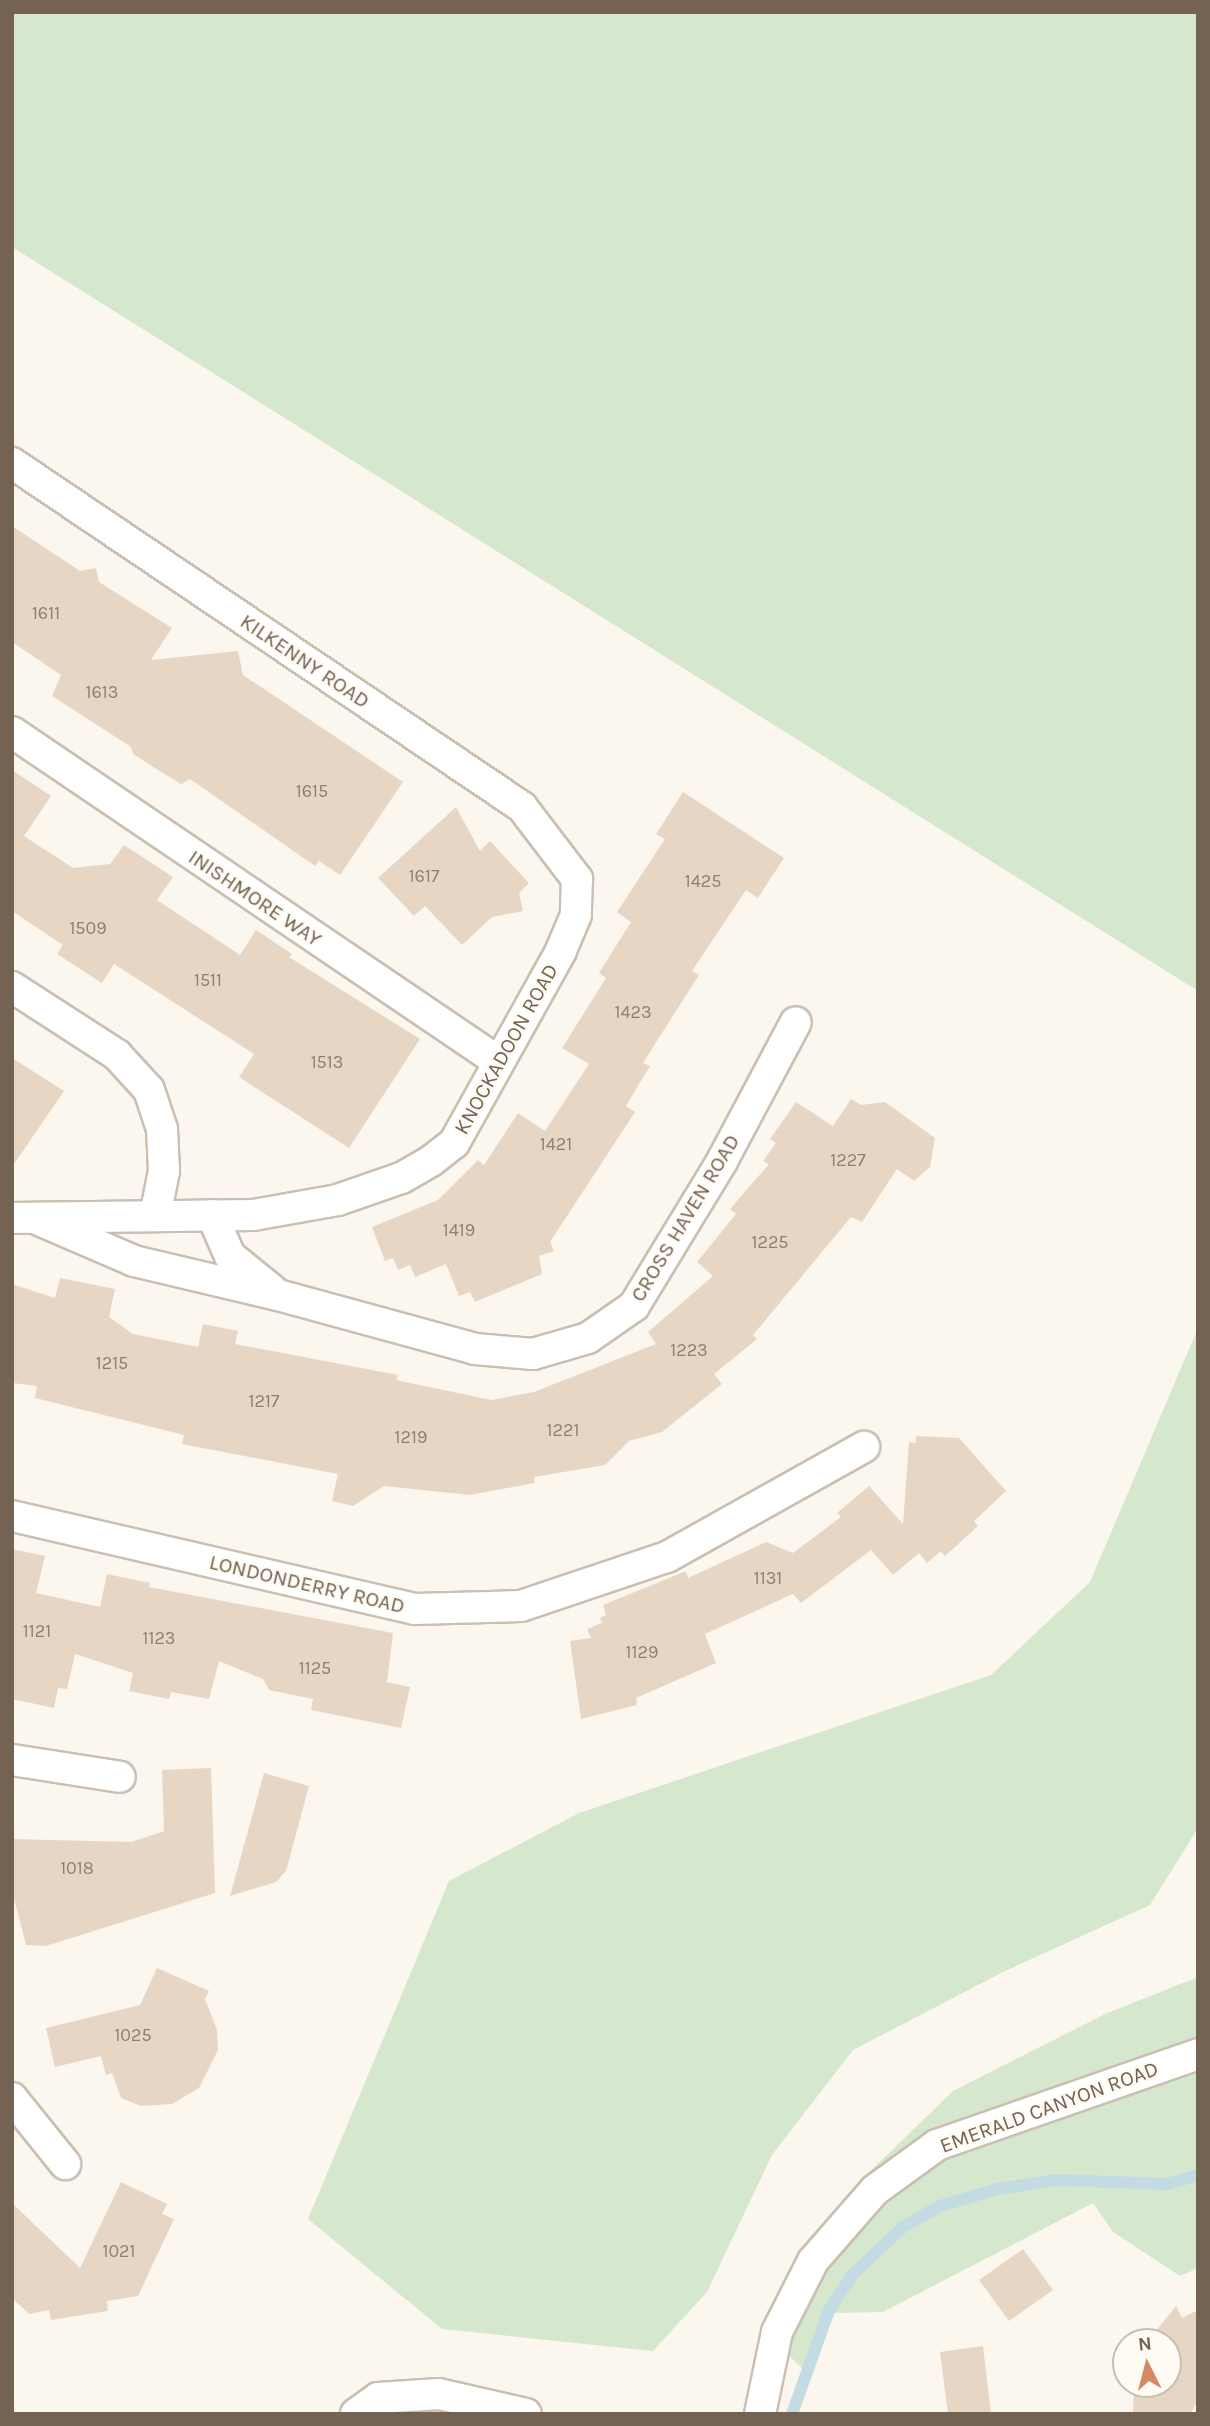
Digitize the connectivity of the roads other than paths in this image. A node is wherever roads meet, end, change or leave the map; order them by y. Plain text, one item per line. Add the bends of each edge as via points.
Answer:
1 (12, 463) edge
2 (12, 732) edge
3 (578, 880) joint
4 (12, 987) edge
5 (796, 1022) dead end
6 (499, 1062) junction
7 (212, 1215) junction
8 (155, 1216) junction
9 (24, 1218) edge
10 (278, 1295) junction
11 (864, 1447) dead end
12 (12, 1516) edge
13 (12, 1760) edge
14 (120, 1777) dead end
15 (1198, 2054) edge
16 (12, 2098) edge
17 (65, 2164) dead end
18 (356, 2414) edge
19 (526, 2414) edge
20 (760, 2414) edge

1 - 3 street, KILKENNY ROAD via 522,807
2 - 6 street, INISHMORE WAY
3 - 6 street, KNOCKADOON ROAD via 576,915 561,951
4 - 8 street via 117,1055 149,1090 162,1129 164,1171
5 - 10 street, CROSS HAVEN ROAD via 722,1161 634,1306 588,1338 533,1354 475,1349
6 - 7 street, KNOCKADOON ROAD via 454,1143 401,1178 338,1200 253,1215
7 - 8 street, KNOCKADOON ROAD
7 - 10 street, CROSS HAVEN ROAD via 230,1256
8 - 9 street, KNOCKADOON ROAD
9 - 10 street, CROSS HAVEN ROAD via 134,1261
11 - 12 street, LONDONDERRY ROAD via 667,1557 521,1606 415,1609
13 - 14 street
15 - 20 street, EMERALD CANYON ROAD via 937,2145 875,2190 807,2273 777,2332
16 - 17 street
18 - 19 street via 378,2398 439,2394

